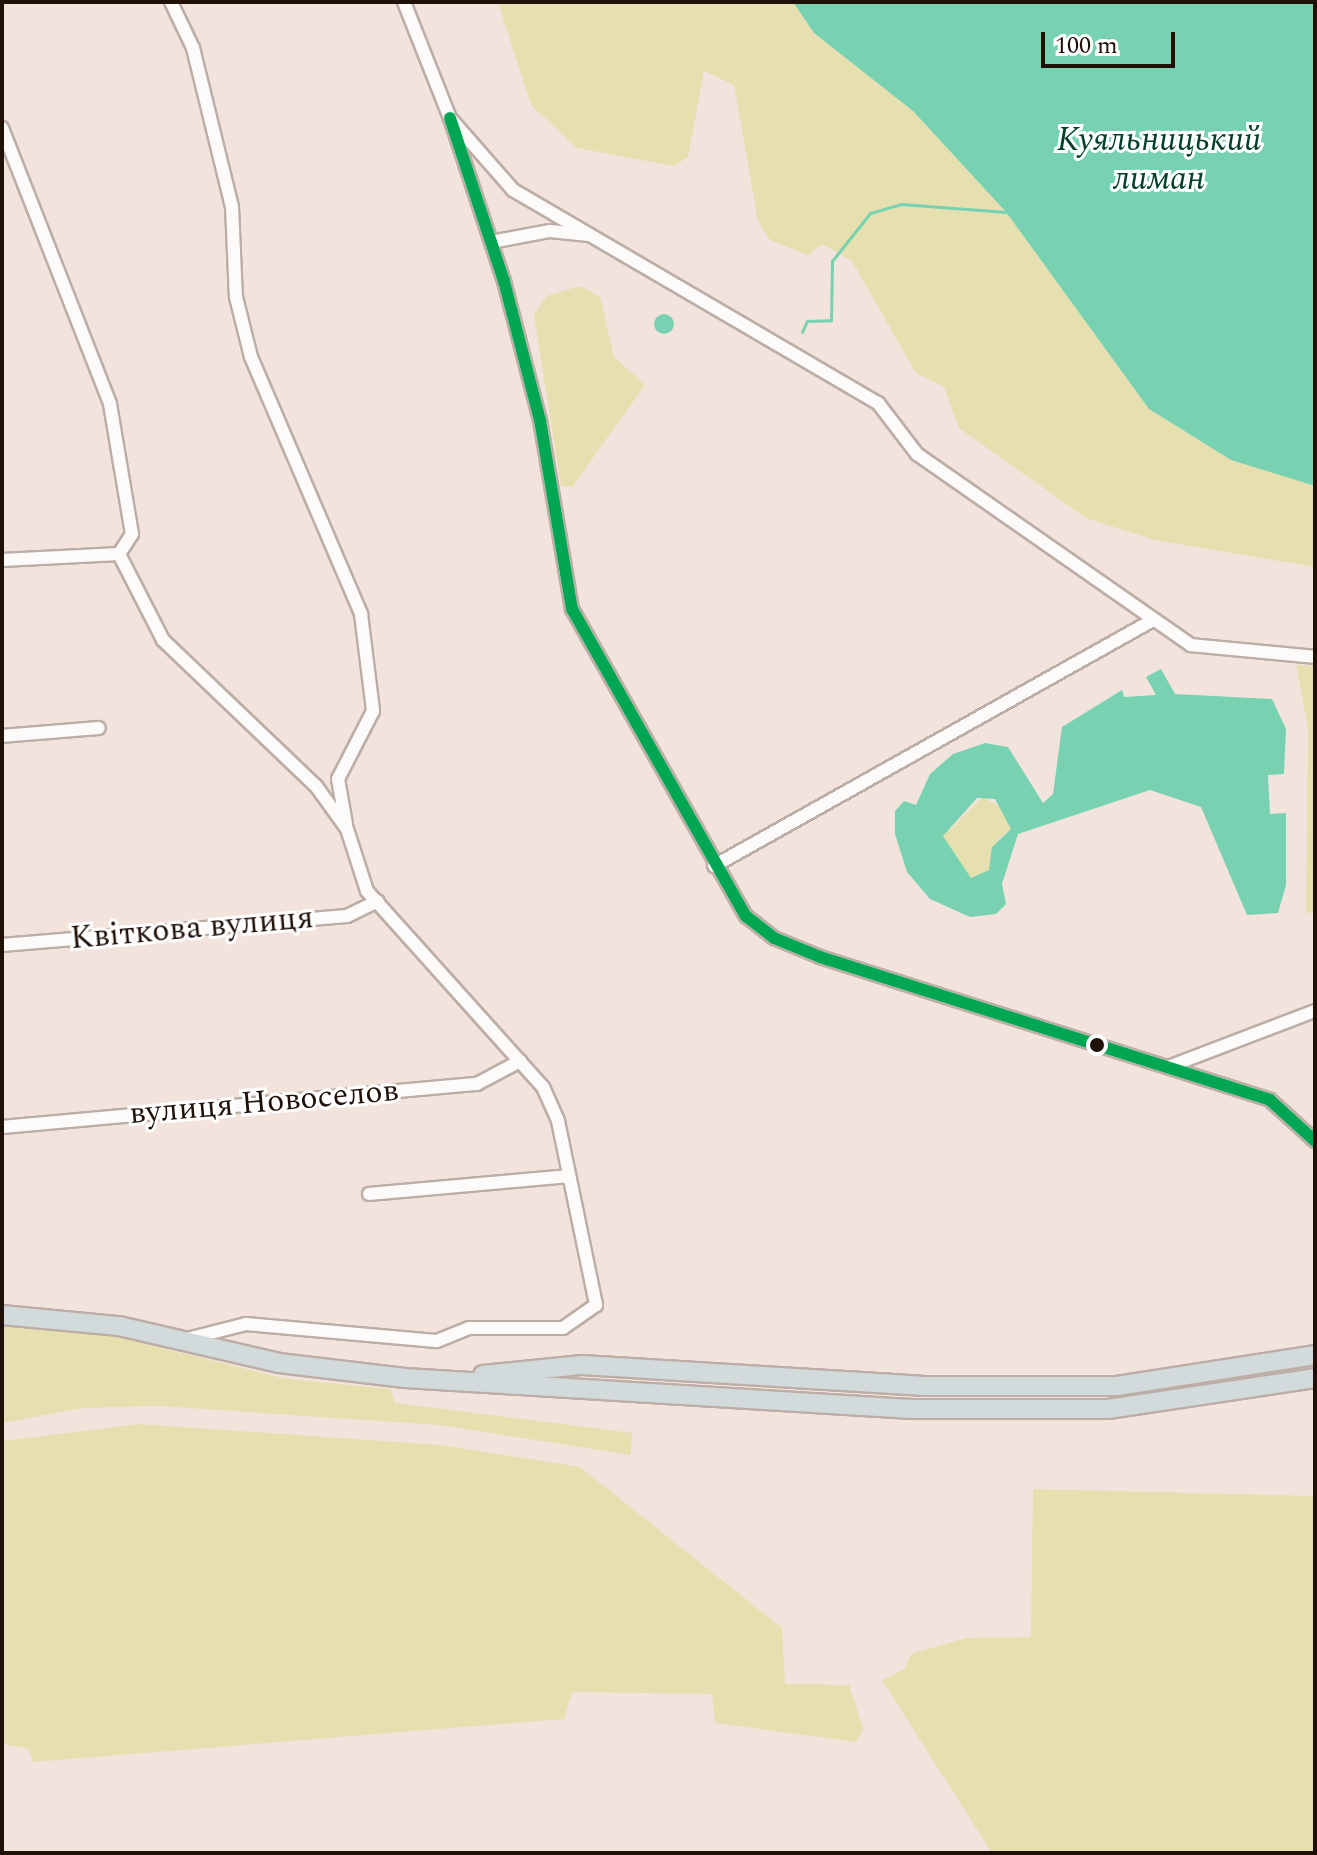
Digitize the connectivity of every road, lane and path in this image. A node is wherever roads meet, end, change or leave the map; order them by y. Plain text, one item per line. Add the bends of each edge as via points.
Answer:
1 (171, 2) edge
2 (404, 2) edge
3 (450, 118) junction
4 (2, 128) edge
5 (597, 236) junction
6 (491, 242) junction
7 (119, 554) junction
8 (2, 560) edge
9 (1153, 620) junction
10 (1315, 657) edge
11 (99, 728) dead end
12 (2, 736) edge
13 (338, 779) junction
14 (316, 786) junction
15 (347, 829) junction
16 (714, 866) junction
17 (374, 894) junction
18 (2, 945) edge
19 (1315, 1011) edge
20 (520, 1061) junction
21 (1168, 1067) junction
22 (2, 1127) edge
23 (1315, 1141) edge
24 (569, 1176) junction
25 (369, 1194) dead end
26 (2, 1315) edge
27 (183, 1340) junction
28 (1315, 1355) edge
29 (1315, 1378) edge
30 (456, 1380) junction

1 - 13 street via 193,48 232,207 236,297 251,357 361,614 373,711
2 - 3 street
3 - 5 street via 513,190
3 - 6 street
4 - 7 street via 110,404 132,534
5 - 6 street via 550,231
5 - 9 street via 878,403 917,454
6 - 16 street via 540,420 572,609
7 - 8 street
7 - 14 street via 163,640
9 - 10 street via 1196,647
9 - 16 street
11 - 12 street
13 - 14 street
13 - 15 street
14 - 15 street
15 - 17 street
16 - 21 street via 754,924 796,949
17 - 18 street, Квіткова вулиця via 347,916
17 - 20 street
19 - 21 street
20 - 22 street, вулиця Новоселов via 477,1084
20 - 24 street via 558,1121
21 - 23 street via 1270,1100
24 - 25 street
24 - 27 street via 596,1305 563,1328 469,1328 436,1341 246,1324
26 - 27 highway
27 - 30 highway via 279,1363
28 - 30 highway via 1117,1386 921,1386 582,1365
29 - 30 highway via 1169,1403 1013,1411

